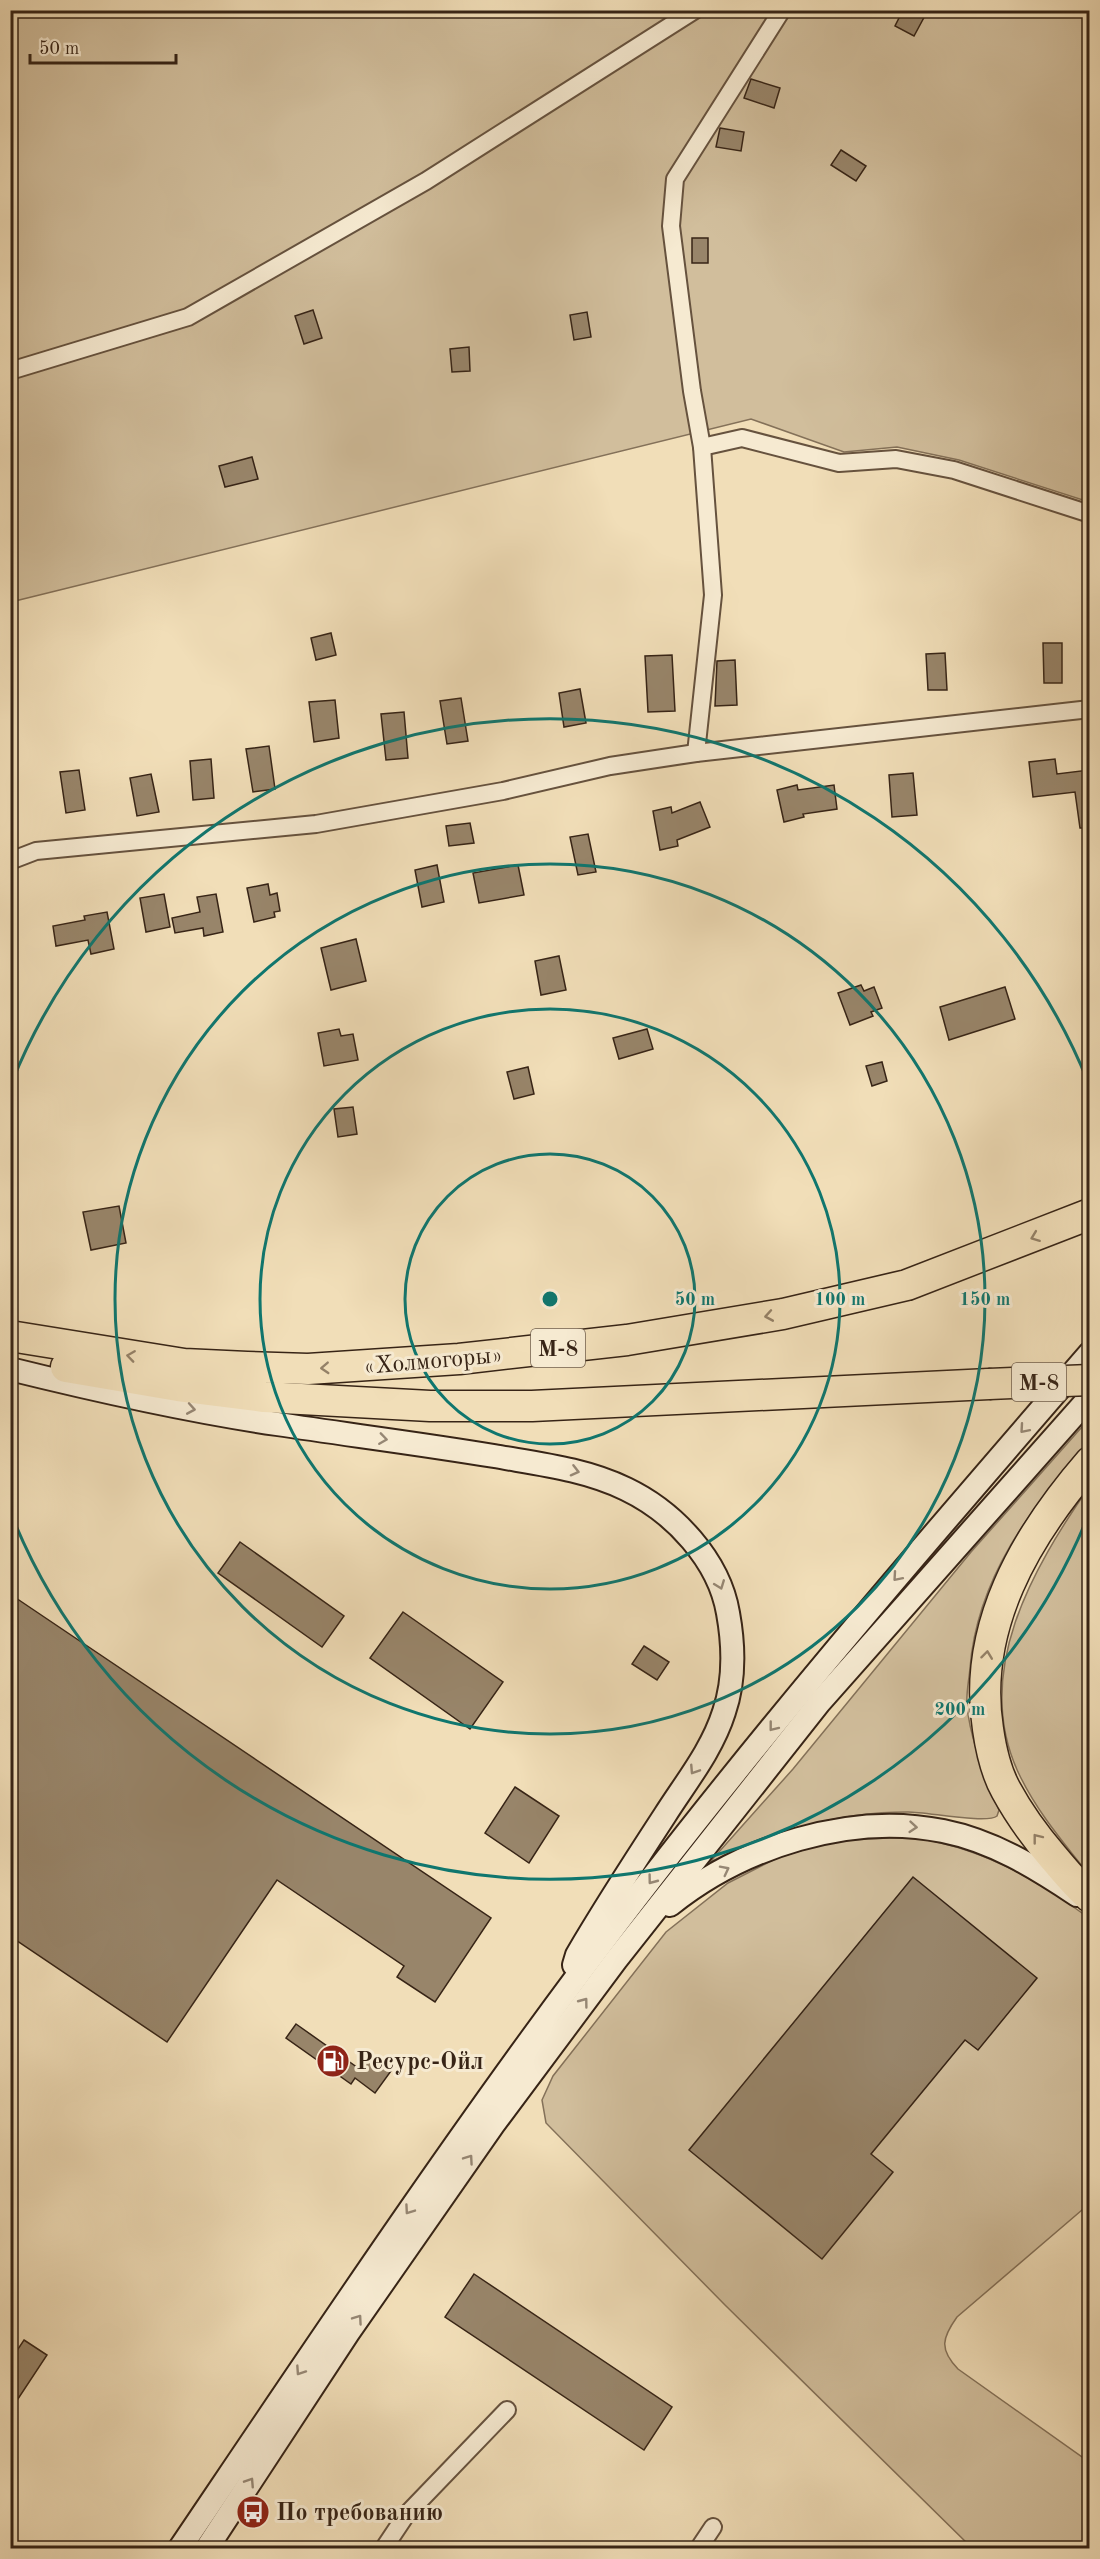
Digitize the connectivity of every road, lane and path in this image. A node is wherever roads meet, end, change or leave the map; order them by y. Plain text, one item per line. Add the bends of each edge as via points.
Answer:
1 (695, 10) edge
2 (782, 10) edge
3 (10, 371) edge
4 (702, 447) junction
5 (1089, 514) edge
6 (1089, 709) edge
7 (696, 753) junction
8 (10, 861) edge
9 (1089, 1214) edge
10 (10, 1336) edge
11 (1089, 1353) edge
12 (10, 1356) edge
13 (10, 1369) edge
14 (1089, 1380) edge
15 (1089, 1397) edge
16 (1089, 1462) edge
17 (1089, 1897) edge
18 (1089, 1904) edge
19 (643, 1927) junction
20 (568, 1988) junction
21 (507, 2410) dead end
22 (713, 2527) dead end
23 (180, 2548) edge
24 (207, 2548) edge
25 (384, 2548) edge
26 (699, 2548) edge

1 - 3 street via 426,181 188,317
2 - 4 street via 675,180 671,226
4 - 5 street via 742,438 839,463 896,459 954,470
4 - 7 street via 713,595
6 - 7 street
7 - 8 street via 610,766 503,791 316,824 36,851
9 -> 10 highway, «Холмогоры» / М-8 via 907,1286 783,1314 638,1338 470,1358 319,1369 184,1364
11 -> 20 main road, М-8 via 810,1680
12 - 14 highway, «Холмогоры» / М-8, bridge via 264,1397 408,1405 532,1406
13 -> 20 main road, М-8 via 119,1396 589,1475 650,1503 705,1555 726,1603 733,1657 724,1713 699,1764 577,1955
15 - 19 main road, М-8 via 819,1703
17 -> 16 highway via 1035,1836 1005,1788 991,1750 985,1712 990,1639 1018,1563
19 -> 18 main road, М-8 via 690,1889 745,1860 815,1836 863,1827 917,1827 967,1838 1029,1864
24 -> 19 main road, М-8 via 348,2333 477,2148
20 -> 23 main road, М-8 via 381,2251
21 - 25 street via 405,2515
22 - 26 street

